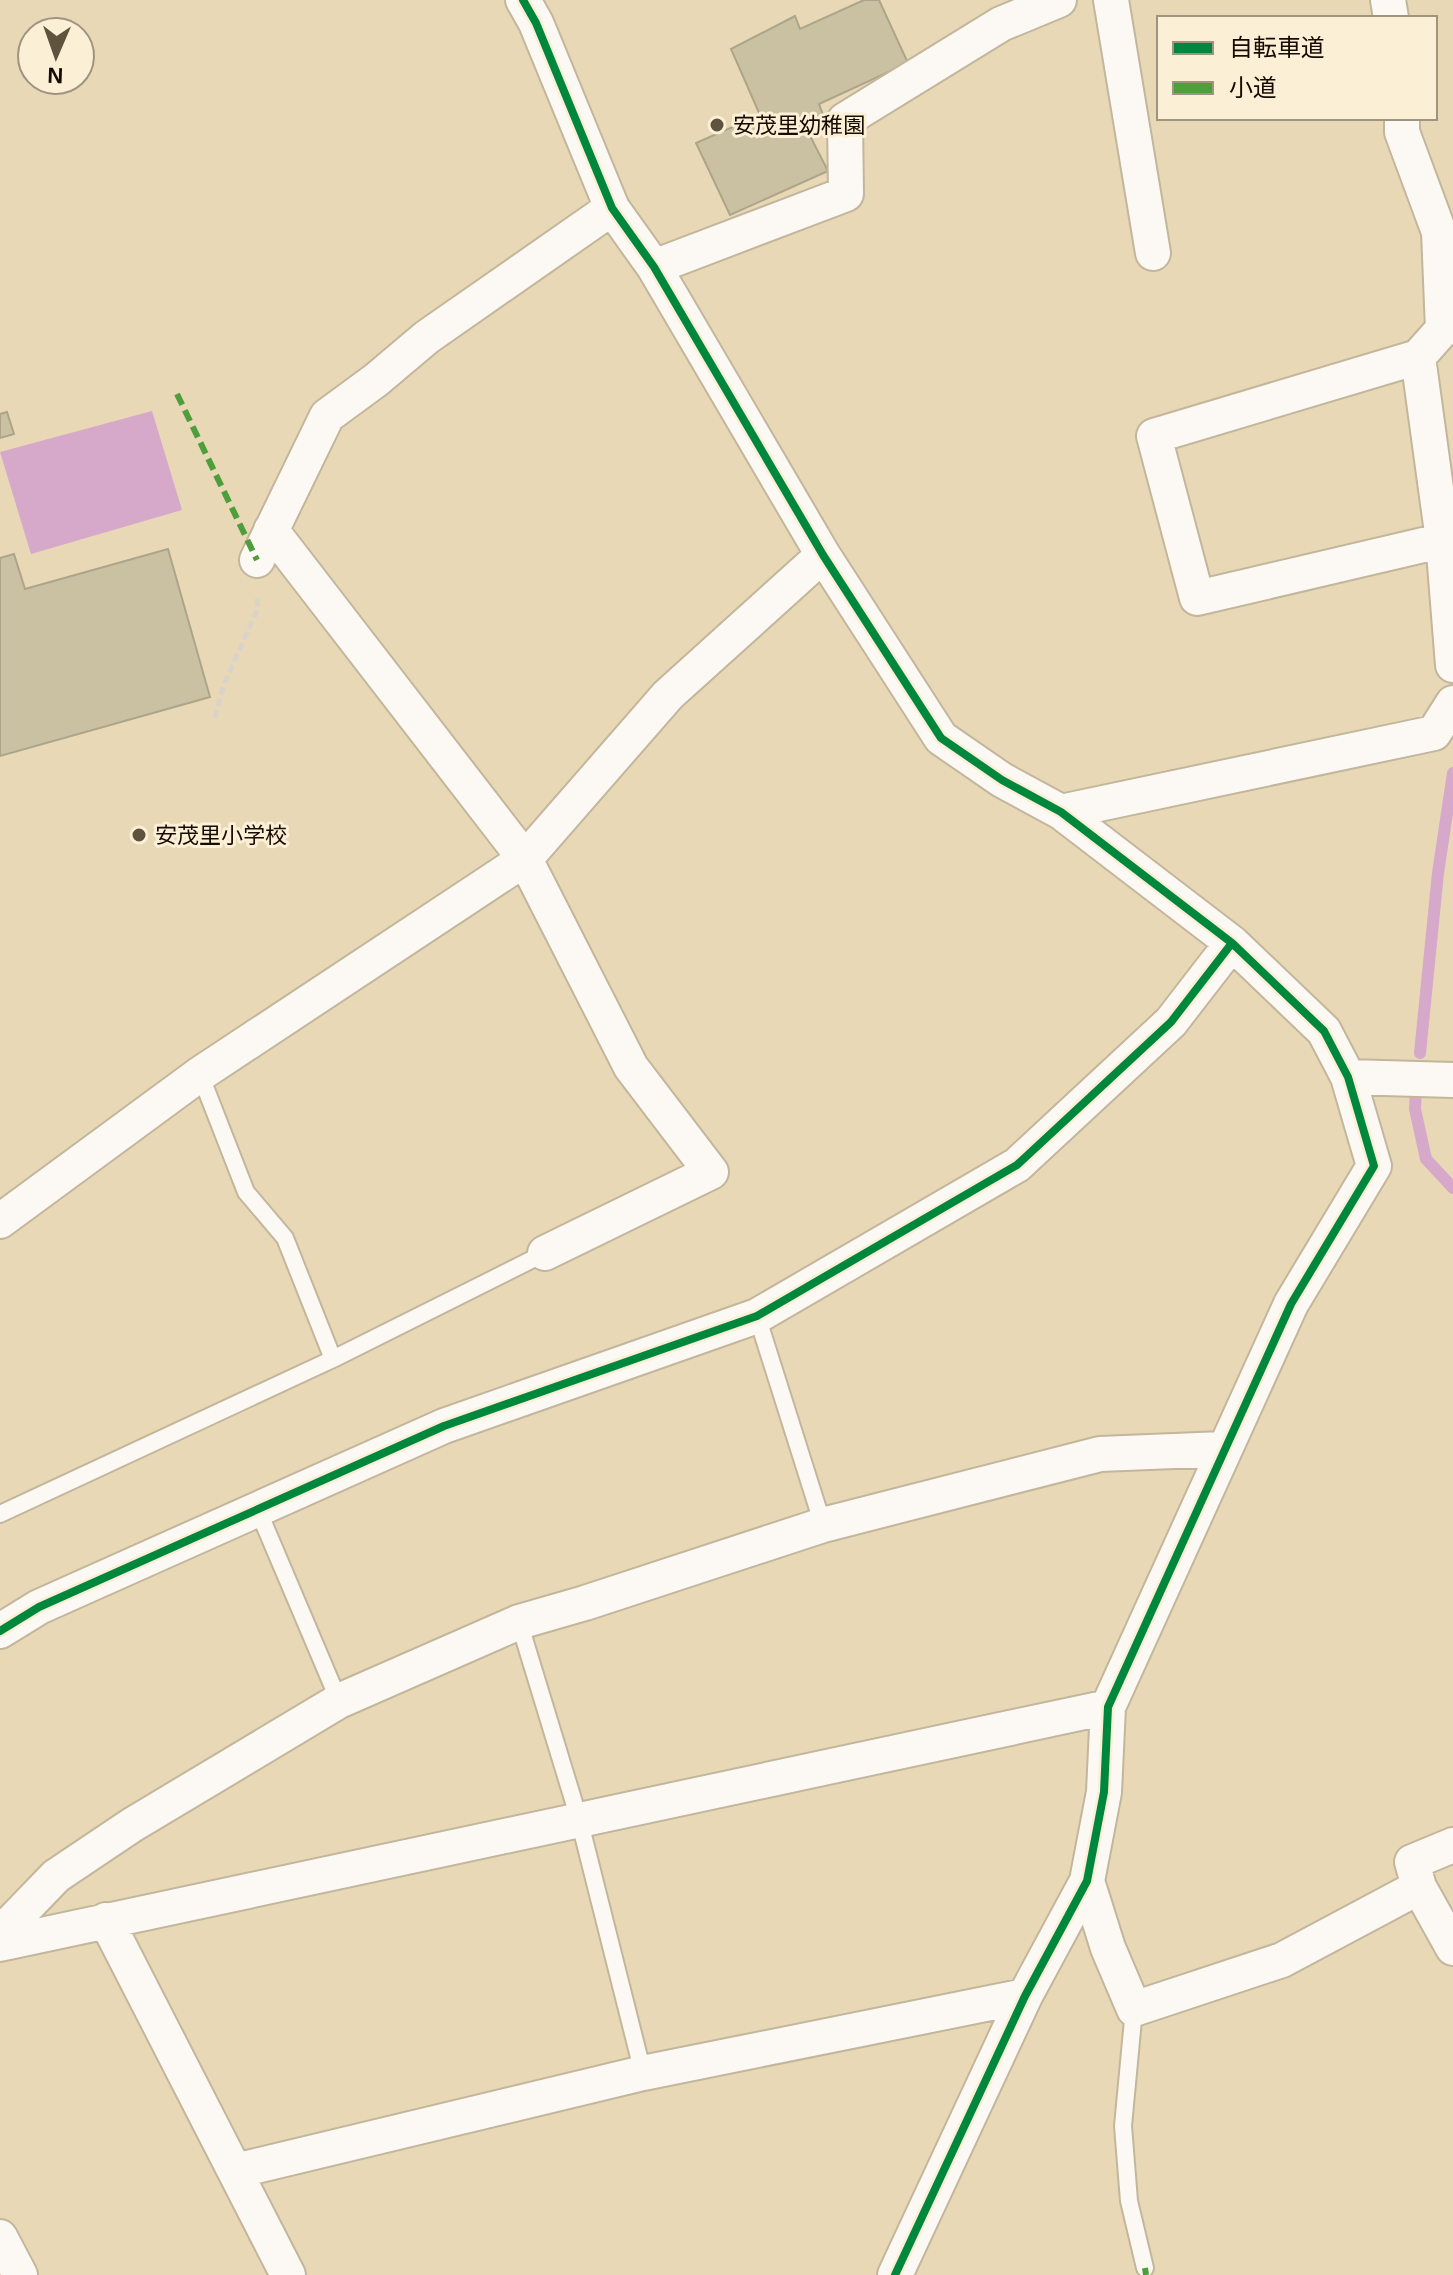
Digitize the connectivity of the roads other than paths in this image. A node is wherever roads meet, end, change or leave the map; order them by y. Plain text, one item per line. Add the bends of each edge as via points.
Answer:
1 (523, 0) edge
2 (1059, 0) edge
3 (1111, 0) edge
4 (1402, 120) edge
5 (612, 208) junction
6 (1153, 253) dead end
7 (654, 267) junction
8 (1448, 328) edge
9 (1418, 357) junction
10 (1448, 539) edge
11 (823, 555) junction
12 (1453, 665) edge
13 (1453, 703) edge
14 (1061, 812) junction
15 (525, 859) junction
16 (1232, 943) junction
17 (200, 1074) junction
18 (1348, 1077) junction
19 (1453, 1080) edge
20 (0, 1221) edge
21 (545, 1253) joint
22 (757, 1316) junction
23 (333, 1359) junction
24 (1223, 1449) junction
25 (258, 1510) junction
26 (0, 1514) edge
27 (823, 1525) junction
28 (519, 1622) junction
29 (0, 1631) edge
30 (339, 1701) junction
31 (1108, 1707) junction
32 (579, 1819) junction
33 (1453, 1845) edge
34 (1087, 1881) junction
35 (1419, 1887) junction
36 (106, 1920) junction
37 (0, 1934) edge
38 (0, 1944) edge
39 (1453, 1948) edge
40 (1025, 1996) junction
41 (1134, 2009) junction
42 (643, 2073) junction
43 (235, 2171) junction
44 (0, 2237) edge
45 (1145, 2268) dead end
46 (20, 2275) edge
47 (288, 2275) edge
48 (895, 2275) edge

1 - 5 street
2 - 7 street via 1001,24 845,120 846,194
3 - 6 street
4 - 8 street via 1439,232
5 - 7 street
5 - 15 street via 427,337 327,416 264,545
7 - 11 street
8 - 9 street
9 - 10 street
9 - 10 street via 1154,436 1197,598
10 - 12 street
11 - 14 street via 941,738
11 - 15 street via 668,695
13 - 14 street via 1434,733
14 - 16 street
15 - 17 street
15 - 21 street via 631,1067 711,1172
16 - 18 street via 1324,1031
16 - 22 street via 1171,1022 1017,1165
17 - 20 street
17 - 23 lane via 246,1192 285,1238
18 - 19 street
18 - 24 street via 1374,1166 1291,1304
21 - 23 lane
22 - 25 street via 444,1426
22 - 27 lane
23 - 26 lane
24 - 27 street via 1100,1454
24 - 31 street
25 - 29 street via 39,1607
25 - 30 lane
27 - 28 street
28 - 30 street
28 - 32 lane
30 - 37 street via 56,1876
31 - 32 street
31 - 34 street via 1104,1792
32 - 36 street
32 - 42 lane
33 - 35 street via 1412,1862
34 - 40 street
34 - 41 street
35 - 39 street
35 - 41 street via 1282,1960
36 - 38 street
36 - 43 street
40 - 42 street
40 - 48 street
41 - 45 lane via 1123,2126 1129,2201
42 - 43 street
43 - 47 street
44 - 46 street

